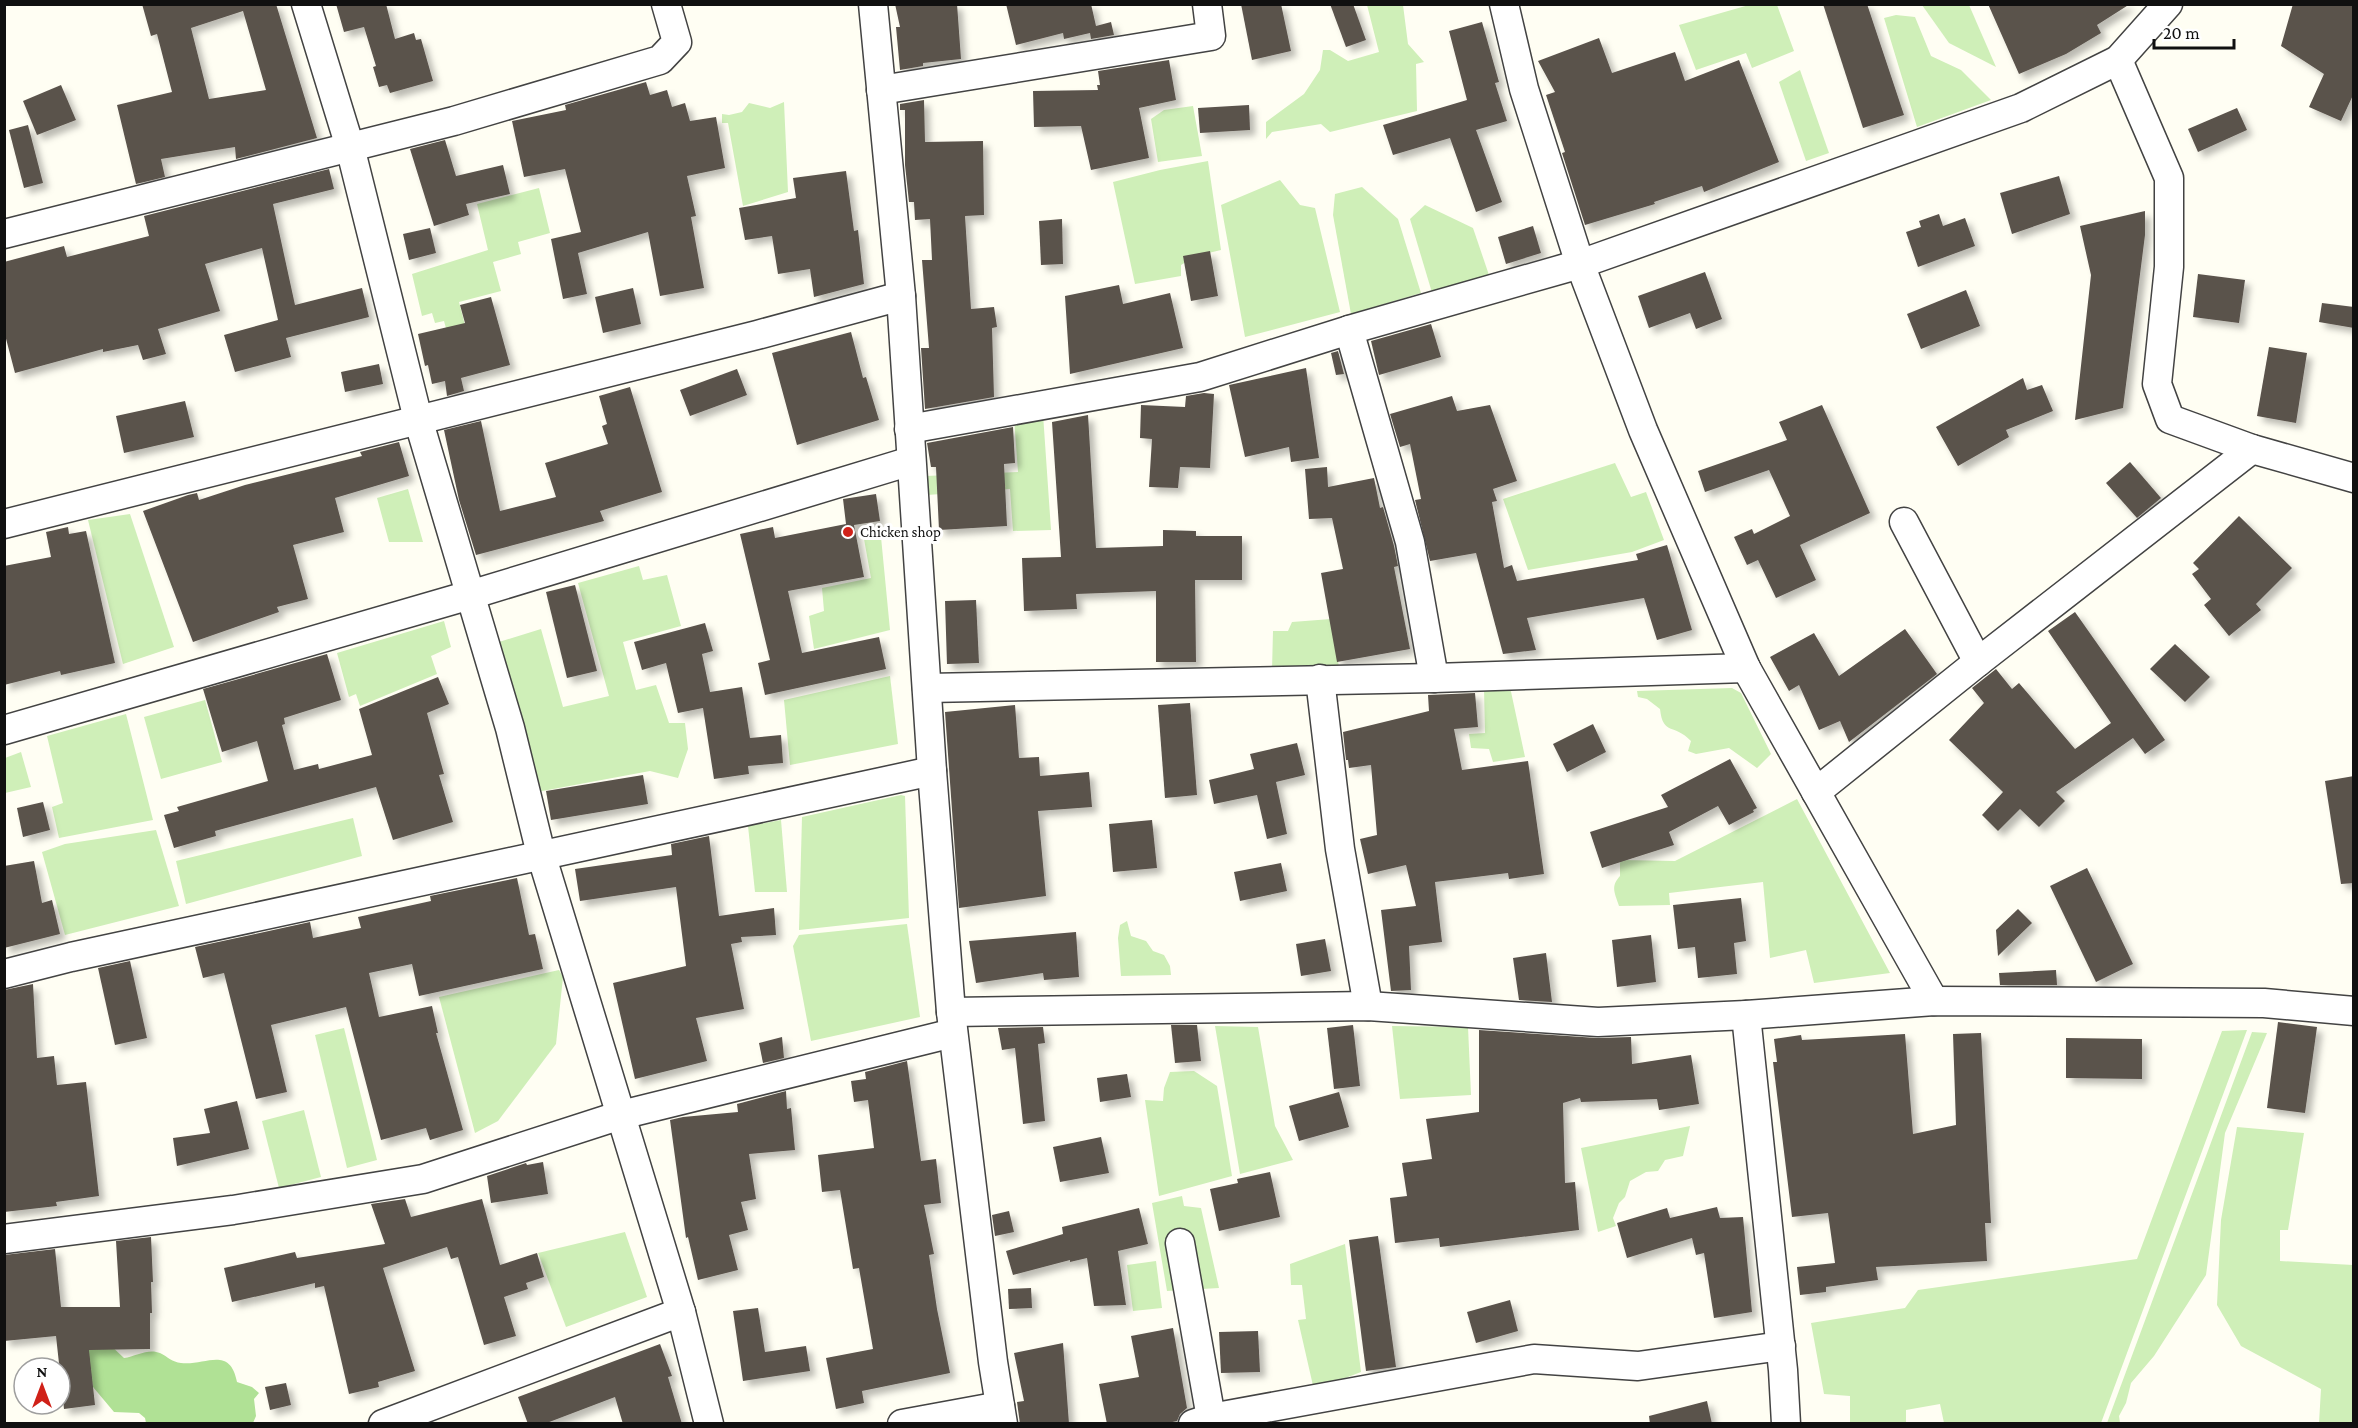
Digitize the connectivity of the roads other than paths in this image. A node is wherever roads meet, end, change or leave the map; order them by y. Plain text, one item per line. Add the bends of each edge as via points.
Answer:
1 (306, 4) edge
2 (666, 4) edge
3 (873, 4) edge
4 (1207, 4) edge
5 (1504, 4) edge
6 (2168, 4) edge
7 (2118, 60) junction
8 (881, 90) junction
9 (350, 147) junction
10 (4, 234) edge
11 (1580, 264) junction
12 (901, 296) junction
13 (1349, 330) junction
14 (418, 419) junction
15 (909, 429) junction
16 (2252, 449) junction
17 (911, 461) junction
18 (2354, 478) edge
19 (1904, 522) dead end
20 (4, 524) edge
21 (470, 596) junction
22 (1978, 662) junction
23 (1746, 668) junction
24 (1434, 678) junction
25 (1320, 679) junction
26 (927, 688) junction
27 (4, 730) edge
28 (932, 771) junction
29 (1816, 792) junction
30 (541, 854) junction
31 (4, 974) edge
32 (1934, 1001) junction
33 (1368, 1006) junction
34 (2354, 1011) edge
35 (1746, 1015) junction
36 (952, 1023) junction
37 (621, 1115) junction
38 (4, 1239) edge
39 (1180, 1243) dead end
40 (681, 1312) junction
41 (1781, 1346) junction
42 (1002, 1415) edge
43 (1202, 1421) edge
44 (382, 1424) edge
45 (709, 1424) edge
46 (902, 1424) edge
47 (1786, 1424) edge

1 - 9 street
2 - 9 street via 677,42 660,60 454,121
3 - 8 street
4 - 8 street via 1211,36
5 - 11 street via 1524,89
6 - 7 street
7 - 11 street via 2020,108
7 - 16 street via 2169,178 2169,267 2157,384 2170,419
8 - 12 street
9 - 10 street
9 - 14 street
11 - 13 street
11 - 23 street via 1643,429
12 - 14 street
12 - 15 street
13 - 15 street via 1200,377
13 - 24 street via 1410,542
14 - 20 street
14 - 21 street
15 - 17 street
16 - 18 street
16 - 22 street
17 - 21 street
17 - 26 street
19 - 22 street
21 - 27 street
21 - 30 street via 510,728
22 - 29 street
23 - 24 street
23 - 29 street
24 - 25 street
25 - 26 street
25 - 33 street via 1340,849
26 - 28 street
28 - 30 street
28 - 36 street
29 - 32 street
30 - 31 street
30 - 37 street
32 - 34 street via 2264,1002
32 - 35 street
33 - 35 street via 1598,1022
33 - 36 street
35 - 41 street
36 - 37 street
36 - 42 street
37 - 38 street via 423,1179 233,1210
37 - 40 street
39 - 43 street
40 - 44 street
40 - 45 street
41 - 43 street via 1638,1366 1534,1359
41 - 47 street
42 - 46 street

